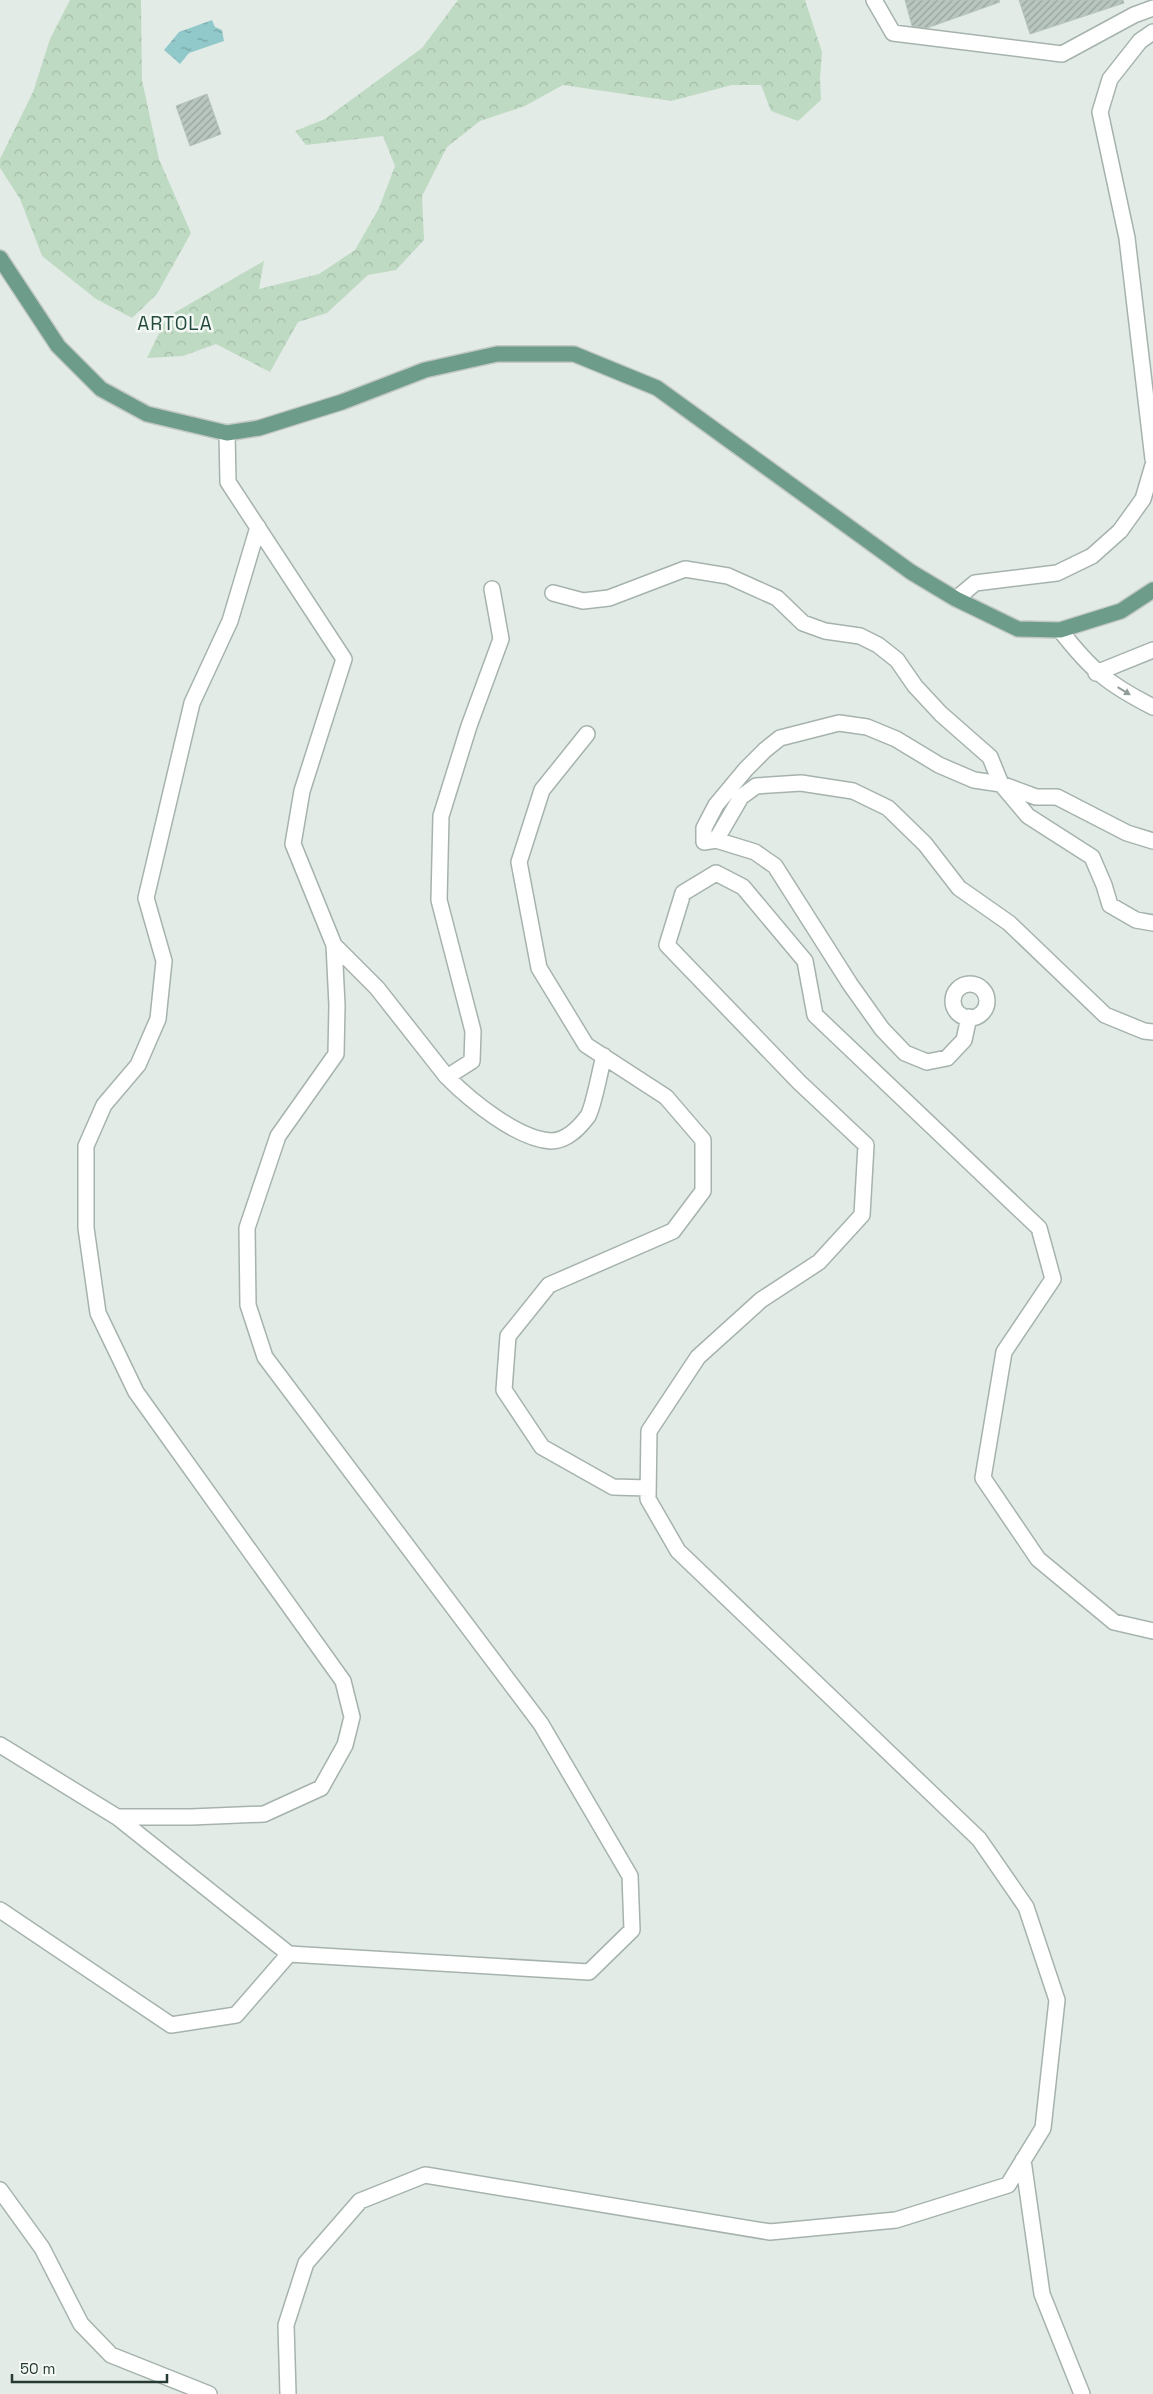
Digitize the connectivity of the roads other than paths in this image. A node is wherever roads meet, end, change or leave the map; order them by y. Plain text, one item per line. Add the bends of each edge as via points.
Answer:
1 (874, 0) edge
2 (1153, 8) edge
3 (1153, 32) edge
4 (0, 258) edge
5 (227, 433) junction
6 (1153, 459) edge
7 (1153, 465) edge
8 (258, 527) junction
9 (492, 589) dead end
10 (1153, 590) edge
11 (553, 593) dead end
12 (956, 599) junction
13 (1060, 630) junction
14 (1153, 650) edge
15 (1096, 673) junction
16 (1153, 707) edge
17 (587, 734) dead end
18 (1001, 784) junction
19 (716, 840) junction
20 (1153, 841) edge
21 (1153, 923) edge
22 (334, 945) junction
23 (969, 1018) dead end
24 (1153, 1032) edge
25 (604, 1056) junction
26 (447, 1077) junction
27 (648, 1488) junction
28 (1153, 1631) edge
29 (0, 1745) edge
30 (117, 1817) junction
31 (0, 1910) edge
32 (289, 1954) junction
33 (1024, 2160) junction
34 (0, 2190) edge
35 (209, 2394) edge
36 (288, 2394) edge
37 (1082, 2394) edge

1 - 2 street via 893,33 1062,54
3 - 6 street via 1140,41 1110,79 1100,112 1127,238
4 - 5 main road via 58,346 101,389 147,414
5 - 8 street via 228,482
5 - 12 main road via 259,428 332,405 425,370 497,354 574,354 657,388 911,572
7 - 12 street via 1144,499 1120,531 1092,556 1057,573 975,583
8 - 22 street via 344,659 302,791 293,844
8 - 30 street via 230,622 192,703 146,898 164,961 158,1019 138,1064 104,1105 86,1146 86,1228 98,1313 136,1392 342,1681 352,1717 346,1746 321,1788 264,1814
9 - 26 street via 501,639 441,816 439,900 474,1031 472,1061
10 - 13 main road via 1121,611
11 - 18 street via 582,601 609,598 685,569 728,576 763,590 803,623 824,631 860,636 897,660 941,714 990,757
12 - 13 main road via 1018,629
13 - 15 street
14 - 15 street
15 -> 16 street
17 - 25 street via 542,790 519,862 539,968 586,1045
18 - 19 street via 974,780 867,727 839,723 780,738 746,769 716,805 704,828 704,842
18 - 20 street via 1036,796 1057,797 1127,834
18 - 21 street via 1028,816 1092,857 1110,905 1136,920
19 - 23 street via 755,852 775,866 850,984 882,1029 905,1053 927,1062 947,1058 964,1040
19 - 24 street via 742,797 756,786 800,783 853,791 888,808 924,844 959,888 1009,923 1105,1015
22 - 26 street via 377,988
22 - 32 street via 336,1054 278,1136 247,1228 248,1304 265,1357 541,1724 630,1876 632,1930 589,1972
25 - 26 street via 589,1114 570,1136 551,1141 525,1133 498,1119 472,1101
25 - 27 street via 666,1097 703,1140 703,1191 673,1231 549,1285 508,1336 504,1390 542,1447 613,1487
27 - 28 street via 649,1430 698,1357 761,1300 819,1262 862,1214 866,1144 799,1082 667,945 683,893 716,873 743,887 805,961 815,1014 1039,1228 1053,1279 1004,1352 983,1478 1038,1559 1114,1622
27 - 33 street via 648,1499 678,1551 979,1840 1026,1907 1058,2000 1043,2128
29 - 30 street
30 - 32 street
31 - 32 street via 171,2025 236,2015
33 - 36 street via 1008,2185 896,2220 770,2232 425,2176 360,2201 306,2264 286,2325
33 - 37 street via 1042,2294
34 - 35 street via 42,2248 81,2324 111,2355

